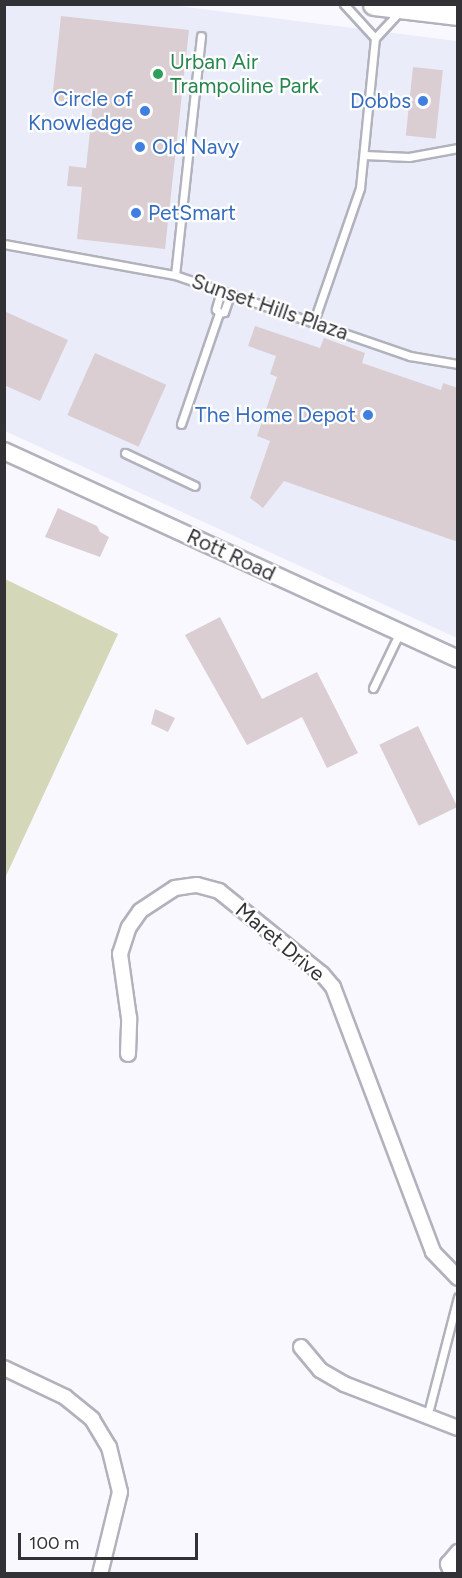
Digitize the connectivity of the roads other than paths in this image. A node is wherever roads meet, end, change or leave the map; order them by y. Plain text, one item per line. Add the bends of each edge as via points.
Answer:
1 (344, 4) edge
2 (374, 4) edge
3 (403, 8) junction
4 (458, 14) edge
5 (201, 36) dead end
6 (375, 38) junction
7 (458, 148) edge
8 (364, 155) junction
9 (4, 244) edge
10 (175, 275) junction
11 (221, 291) junction
12 (230, 295) junction
13 (219, 313) junction
14 (314, 321) junction
15 (458, 364) edge
16 (181, 424) dead end
17 (4, 452) edge
18 (125, 453) dead end
19 (195, 486) dead end
20 (400, 632) junction
21 (458, 659) edge
22 (373, 688) dead end
23 (128, 1054) dead end
24 (458, 1278) edge
25 (458, 1297) edge
26 (301, 1347) dead end
27 (4, 1368) edge
28 (427, 1419) junction
29 (458, 1428) edge
30 (458, 1552) edge
31 (100, 1574) edge
32 (452, 1574) edge

1 - 6 lane
2 - 3 main road
3 - 4 main road
3 - 6 lane
5 - 10 lane, Sunset Hills Plaza
6 - 8 lane
7 - 8 lane via 409,157
8 - 14 lane via 360,188
9 - 10 lane
10 - 11 lane, Sunset Hills Plaza
11 - 12 lane, Sunset Hills Plaza
11 - 13 lane via 216,309
12 - 13 lane via 224,312
12 - 14 lane, Sunset Hills Plaza
13 - 16 lane
14 - 15 lane, Sunset Hills Plaza via 410,356
17 - 20 street, Rott Road
18 - 19 lane
20 - 21 street, Rott Road
20 - 22 lane
23 - 24 street, Maret Drive via 129,1018 120,954 129,927 140,911 176,888 197,885 219,891 333,987 432,1252
25 - 28 lane
26 - 28 street via 320,1370 344,1384
27 - 31 street via 65,1397 92,1419 109,1447 120,1492
28 - 29 street
30 - 32 street via 448,1564

